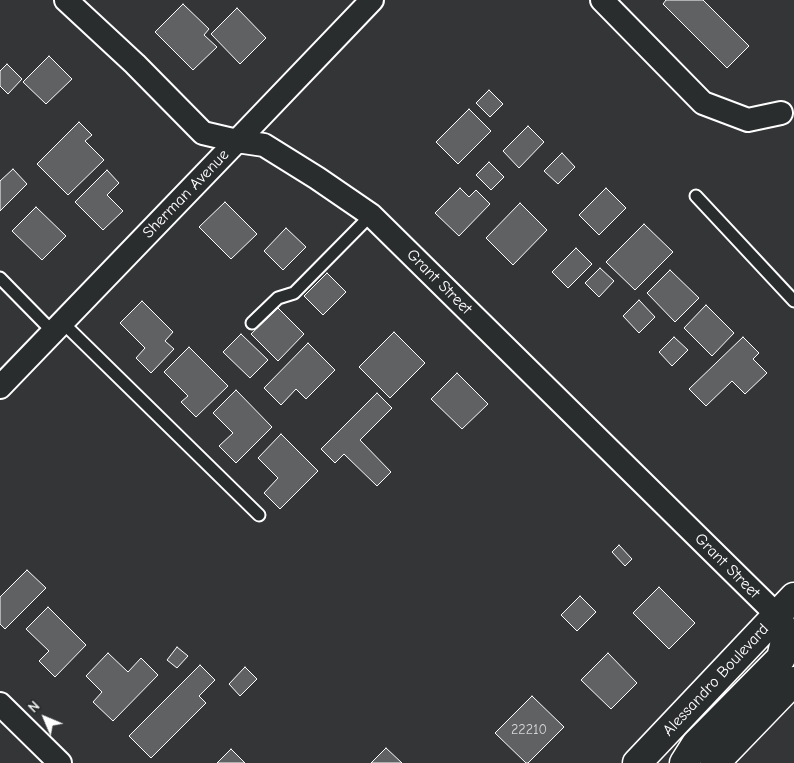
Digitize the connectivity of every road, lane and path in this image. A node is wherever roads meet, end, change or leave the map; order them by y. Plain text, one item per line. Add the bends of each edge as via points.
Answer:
1 (66, 0) edge
2 (372, 0) edge
3 (602, 0) edge
4 (781, 112) dead end
5 (238, 141) junction
6 (696, 196) dead end
7 (371, 214) junction
8 (0, 278) edge
9 (794, 302) edge
10 (252, 323) dead end
11 (57, 327) junction
12 (0, 387) edge
13 (258, 515) dead end
14 (786, 606) edge
15 (794, 681) edge
16 (0, 704) edge
17 (60, 763) edge
18 (637, 763) edge
19 (684, 763) edge
20 (716, 763) edge

1 - 5 street, Grant Street via 203,133
2 - 5 street, Sherman Avenue
3 - 4 street via 703,103 748,120
5 - 7 street, Grant Street via 264,145
5 - 11 street, Sherman Avenue
6 - 9 lane
7 - 10 lane via 294,293 278,298
7 - 14 street, Grant Street
8 - 11 lane
11 - 12 street, Sherman Avenue
11 - 13 lane
14 - 18 main road, Alessandro Boulevard
14 - 19 main road via 786,636 781,658 696,744
15 - 20 main road
16 - 17 street

